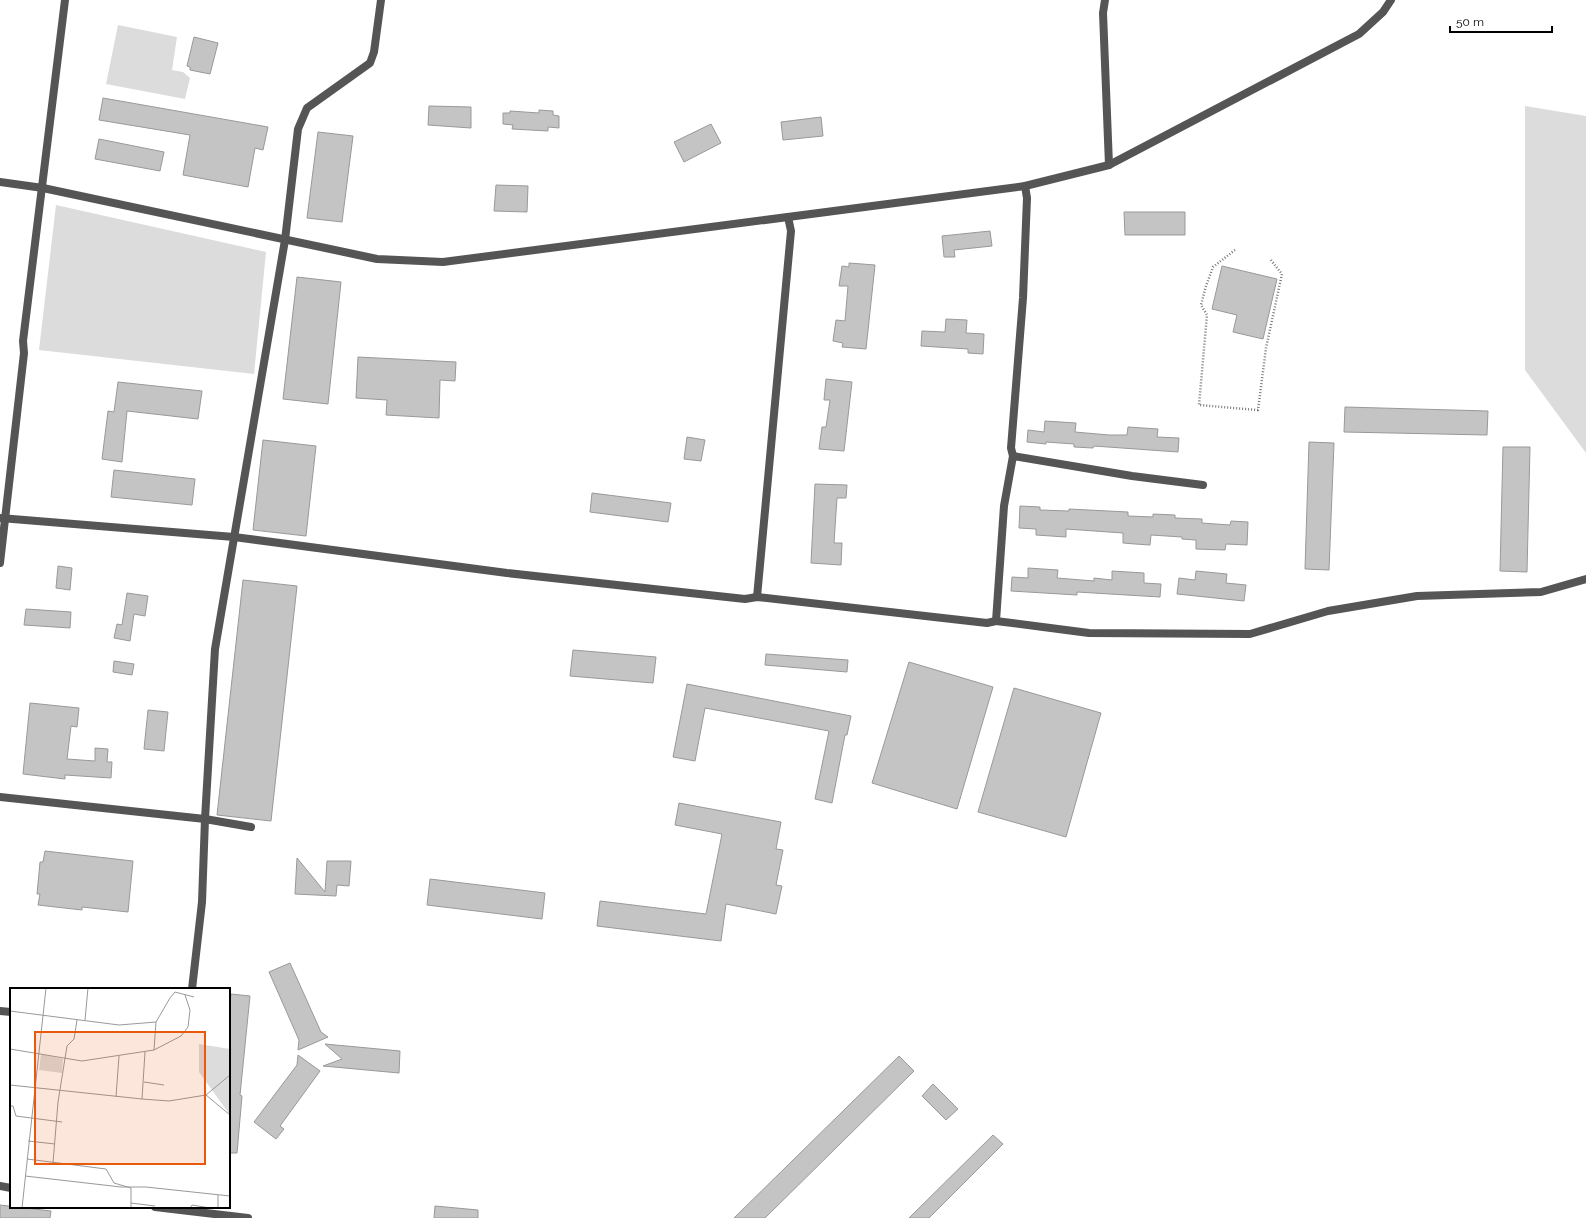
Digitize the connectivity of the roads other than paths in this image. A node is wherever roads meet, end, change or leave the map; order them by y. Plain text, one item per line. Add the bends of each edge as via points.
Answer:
1 (66, 0) edge
2 (382, 0) edge
3 (1105, 0) edge
4 (1391, 0) edge
5 (1108, 164) junction
6 (0, 182) edge
7 (1024, 186) junction
8 (43, 188) junction
9 (788, 217) junction
10 (285, 240) junction
11 (1013, 456) junction
12 (1203, 485) dead end
13 (2, 518) edge
14 (234, 537) junction
15 (0, 563) edge
16 (1586, 579) edge
17 (757, 597) junction
18 (996, 621) junction
19 (0, 798) edge
20 (205, 819) junction
21 (251, 828) dead end
22 (192, 988) edge
23 (0, 1011) edge
24 (10, 1012) edge
25 (0, 1186) edge
26 (10, 1188) edge
27 (169, 1208) edge
28 (248, 1218) edge

1 - 8 street
2 - 10 street via 370,63 307,108 298,129
3 - 5 street via 1103,13
4 - 5 street via 1383,12 1359,34
5 - 7 street
6 - 8 street
7 - 9 street
7 - 11 street via 1026,198 1023,298 1011,448
8 - 10 street
8 - 13 street
9 - 10 street via 443,262 377,259
9 - 17 street via 791,231
10 - 14 street
11 - 12 street
11 - 18 street via 1004,506
13 - 14 street
13 - 15 street
14 - 17 street via 507,573 745,599
14 - 20 street via 215,649
16 - 18 street via 1541,592 1402,598 1328,611 1250,634 1089,633
17 - 18 street via 988,624
19 - 20 street
20 - 21 street
20 - 22 street via 202,902
23 - 24 street
25 - 26 street
27 - 28 street

